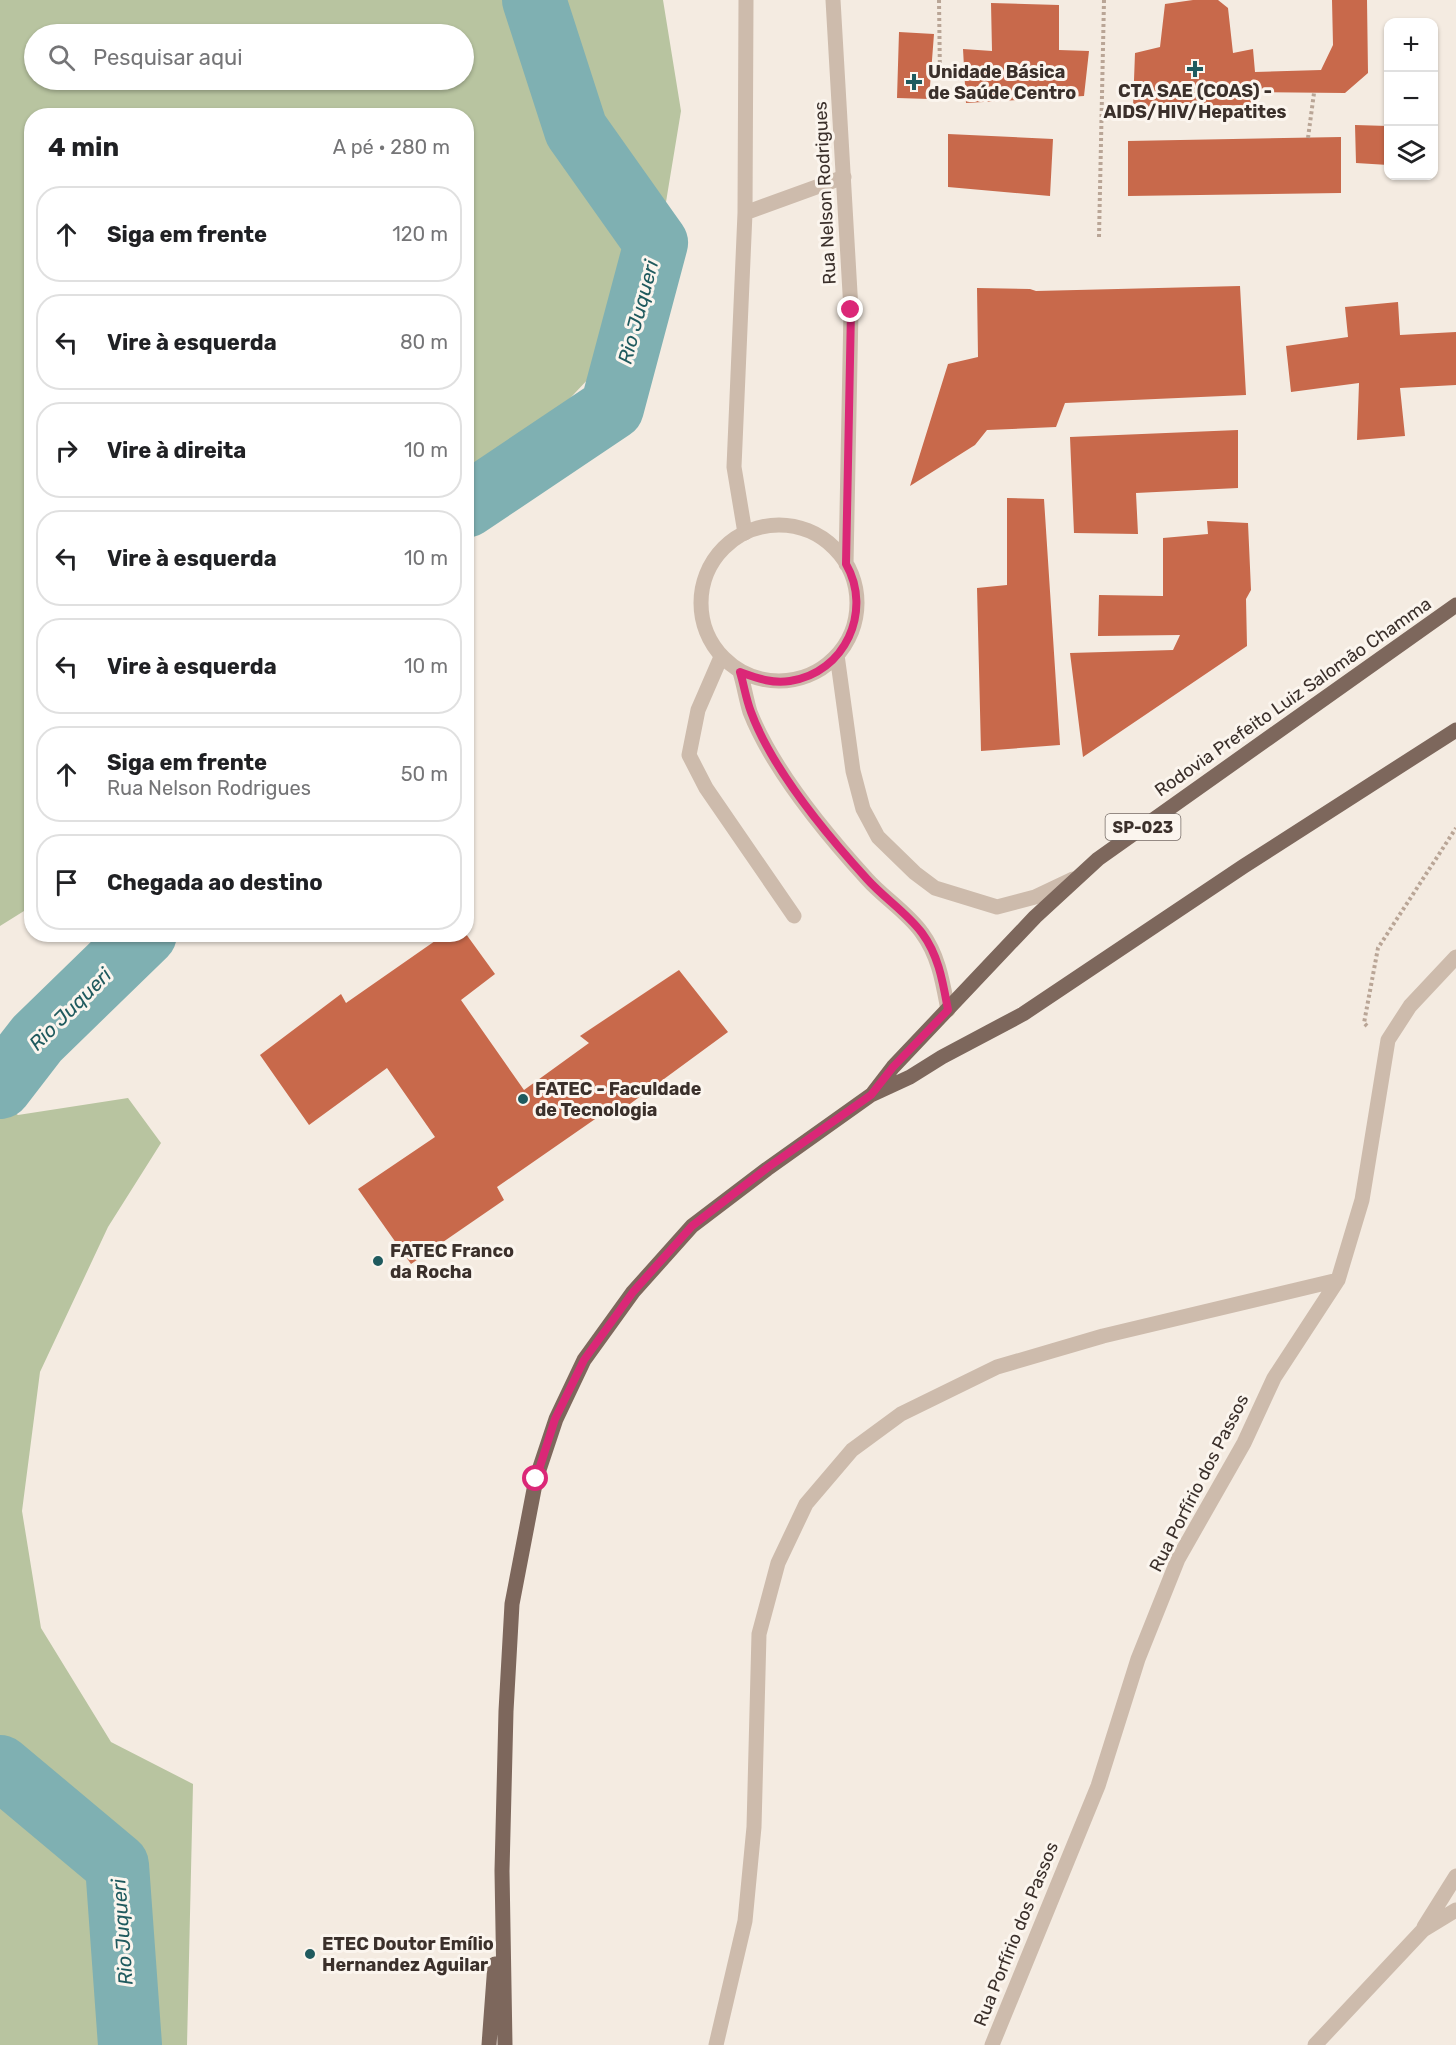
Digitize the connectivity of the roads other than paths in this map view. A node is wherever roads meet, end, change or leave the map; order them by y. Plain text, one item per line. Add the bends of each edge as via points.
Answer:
1 (746, 0) edge
2 (833, 0) edge
3 (844, 177) junction
4 (745, 213) junction
5 (745, 532) junction
6 (846, 564) junction
7 (1456, 605) edge
8 (837, 656) junction
9 (721, 657) junction
10 (740, 672) junction
11 (1456, 730) edge
12 (1079, 876) junction
13 (794, 915) dead end
14 (1456, 957) edge
15 (948, 1010) junction
16 (871, 1095) junction
17 (1338, 1280) junction
18 (502, 1871) junction
19 (1456, 1876) edge
20 (1456, 1910) edge
21 (1423, 1930) junction
22 (489, 2045) edge
23 (505, 2045) edge
24 (716, 2045) edge
25 (992, 2045) edge
26 (1315, 2045) edge

1 - 4 street
2 - 3 street, Rua Nelson Rodrigues
3 - 4 street
3 - 6 street, Rua Nelson Rodrigues via 851,310
4 - 5 street via 734,467
5 - 6 street via 771,525 797,527 821,537 841,554
5 - 9 street via 724,548 710,567 702,590 701,614 708,637
6 - 8 street via 854,577 858,606 851,635
7 - 12 main road, Rodovia Prefeito Luiz Salomão Chamma / SP-023
8 - 10 street via 816,673 790,681 765,681
8 - 12 street via 862,809 879,837 915,873 935,888 997,906 1035,897
9 - 10 street
9 - 13 street via 698,710 689,755 706,789
10 - 15 street via 763,740 802,800 868,881 922,932 942,975
11 - 16 main road, Rodovia Prefeito Luiz Salomão Chamma / SP-023 via 1023,1014
12 - 15 main road, Rodovia Prefeito Luiz Salomão Chamma / SP-023 via 1035,916
14 - 17 street, Rua Porfírio dos Passos via 1410,1006 1388,1040 1362,1200
15 - 16 main road, Rodovia Prefeito Luiz Salomão Chamma / SP-023
16 - 18 main road, Rodovia Prefeito Luiz Salomão Chamma / SP-023 via 692,1226 633,1292 584,1360 555,1419 536,1479 512,1604
17 - 24 street via 1103,1336 997,1367 902,1414 852,1450 806,1504 778,1563 759,1634 753,1827 745,1921
17 - 25 street, Rua Porfírio dos Passos via 1274,1378 1244,1443 1178,1559 1138,1659 1098,1786
18 - 22 main road, Rodovia Prefeito Luiz Salomão Chamma / SP-023
18 - 23 main road, Rodovia Prefeito Luiz Salomão Chamma / SP-023
19 - 21 street
20 - 21 street
21 - 26 street

